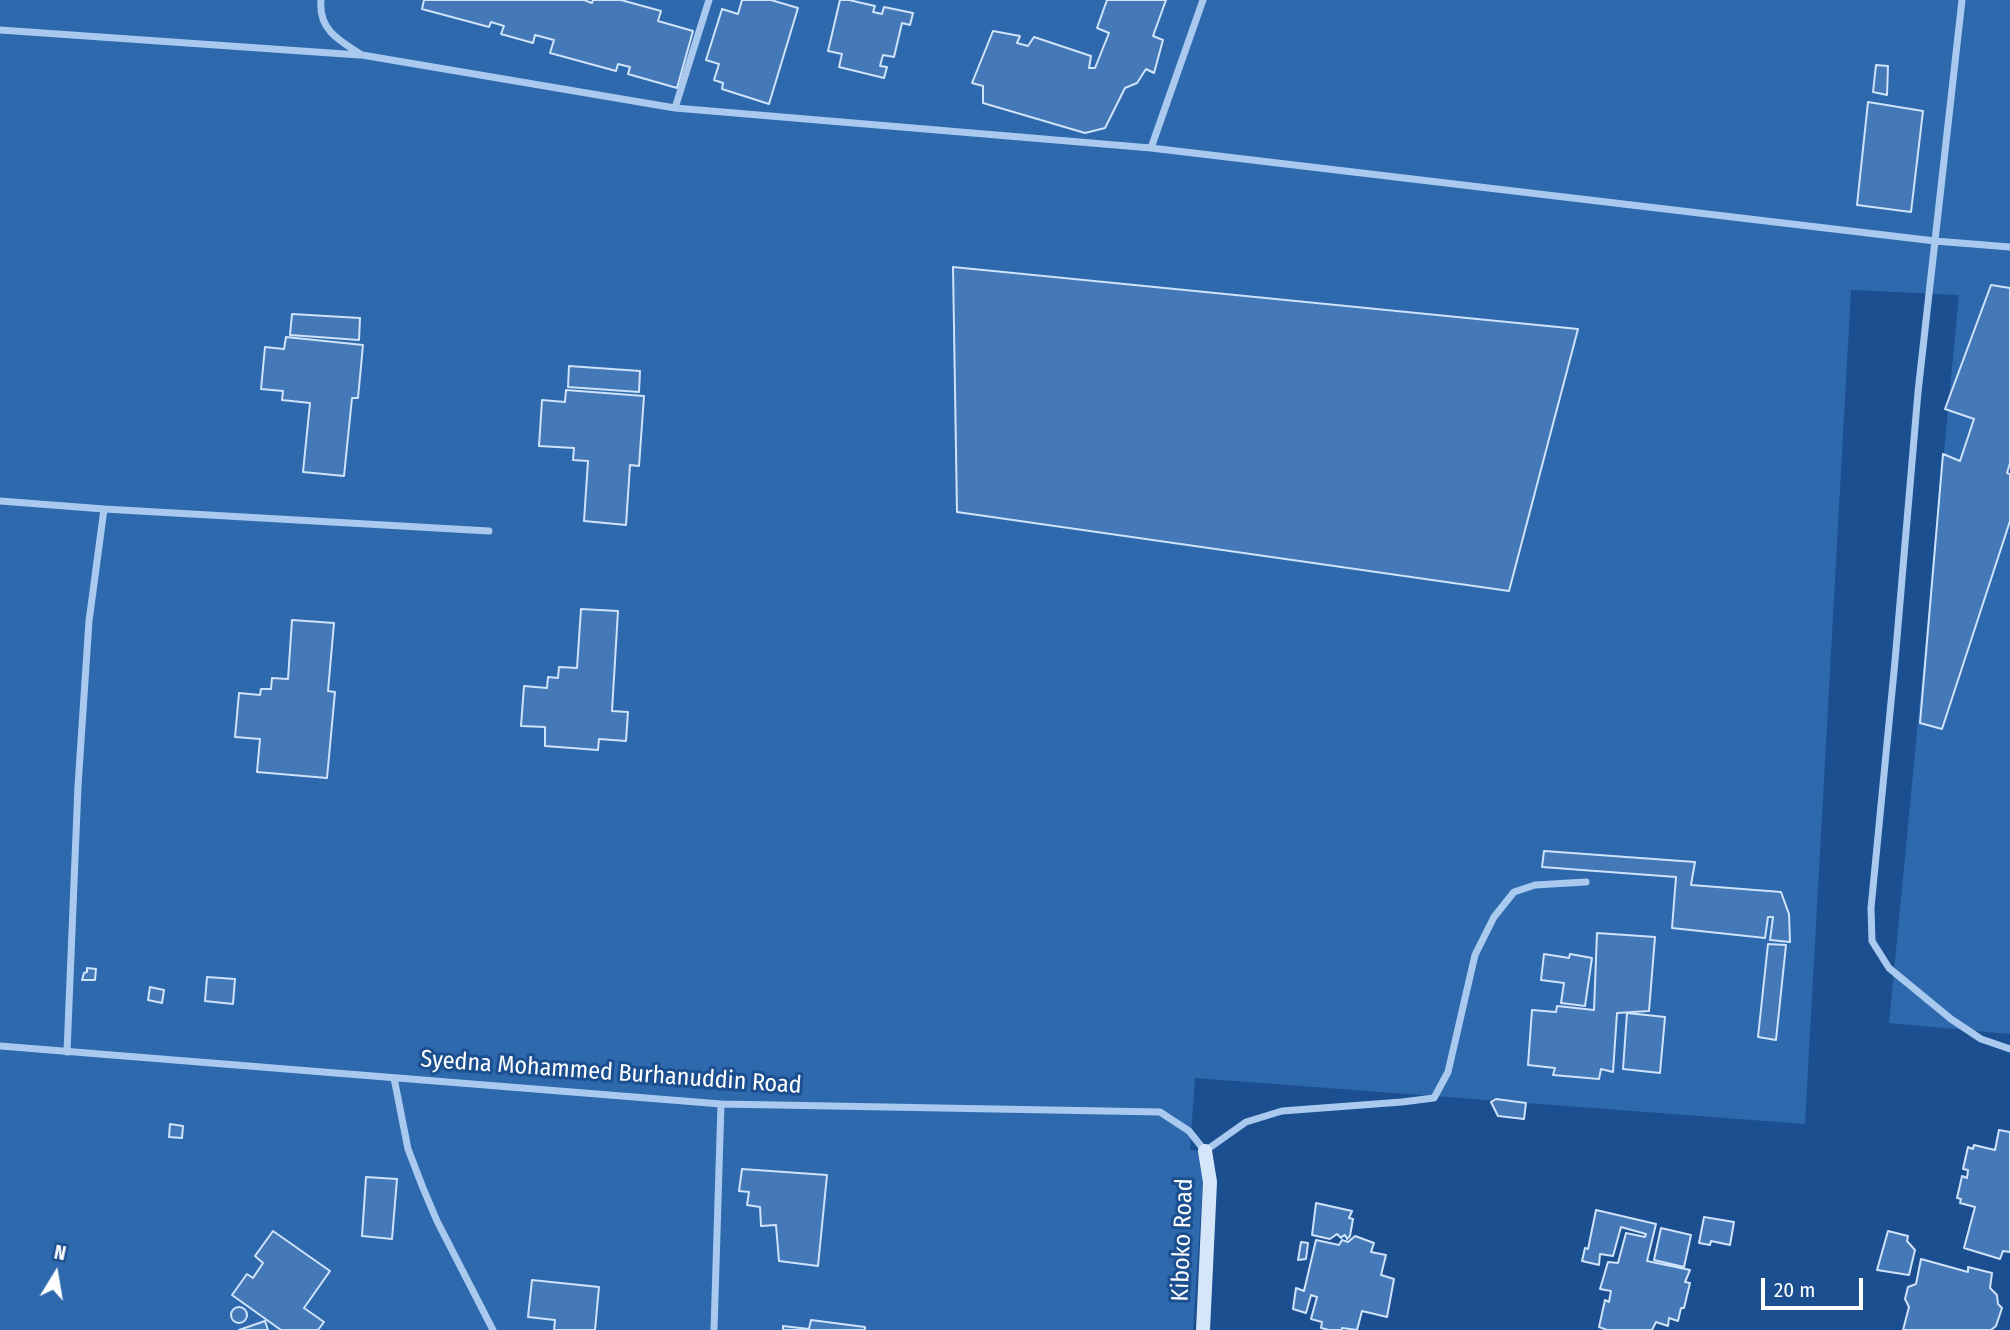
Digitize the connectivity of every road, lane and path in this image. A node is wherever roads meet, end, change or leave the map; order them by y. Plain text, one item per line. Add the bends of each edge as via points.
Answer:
1 (321, 0) edge
2 (709, 0) edge
3 (1203, 0) edge
4 (1962, 0) edge
5 (0, 30) edge
6 (362, 55) junction
7 (675, 108) junction
8 (1151, 148) junction
9 (1935, 241) junction
10 (2010, 247) edge
11 (0, 501) edge
12 (104, 509) junction
13 (489, 531) dead end
14 (1586, 882) dead end
15 (0, 1046) edge
16 (2010, 1049) edge
17 (67, 1052) junction
18 (394, 1078) junction
19 (721, 1104) junction
20 (1205, 1151) junction
21 (493, 1330) edge
22 (714, 1330) edge
23 (1203, 1330) edge

1 - 6 street via 320,12 333,36
2 - 7 street
3 - 8 street
4 - 9 street
5 - 6 street
6 - 7 street
7 - 8 street
8 - 9 street
9 - 10 street
9 - 16 street via 1871,908 1872,941 1889,968 1951,1019 1980,1040
11 - 12 street
12 - 13 street
12 - 17 street via 88,634
14 - 20 street via 1535,885 1514,892 1494,917 1475,954 1448,1072 1434,1097 1282,1111 1246,1122
15 - 17 street, Syedna Mohammed Burhanuddin Road
17 - 18 street, Syedna Mohammed Burhanuddin Road
18 - 19 street, Syedna Mohammed Burhanuddin Road
18 - 21 street via 408,1149 423,1188
19 - 20 street, Syedna Mohammed Burhanuddin Road via 1160,1112 1189,1131
19 - 22 street
20 - 23 street, Kiboko Road via 1210,1182

